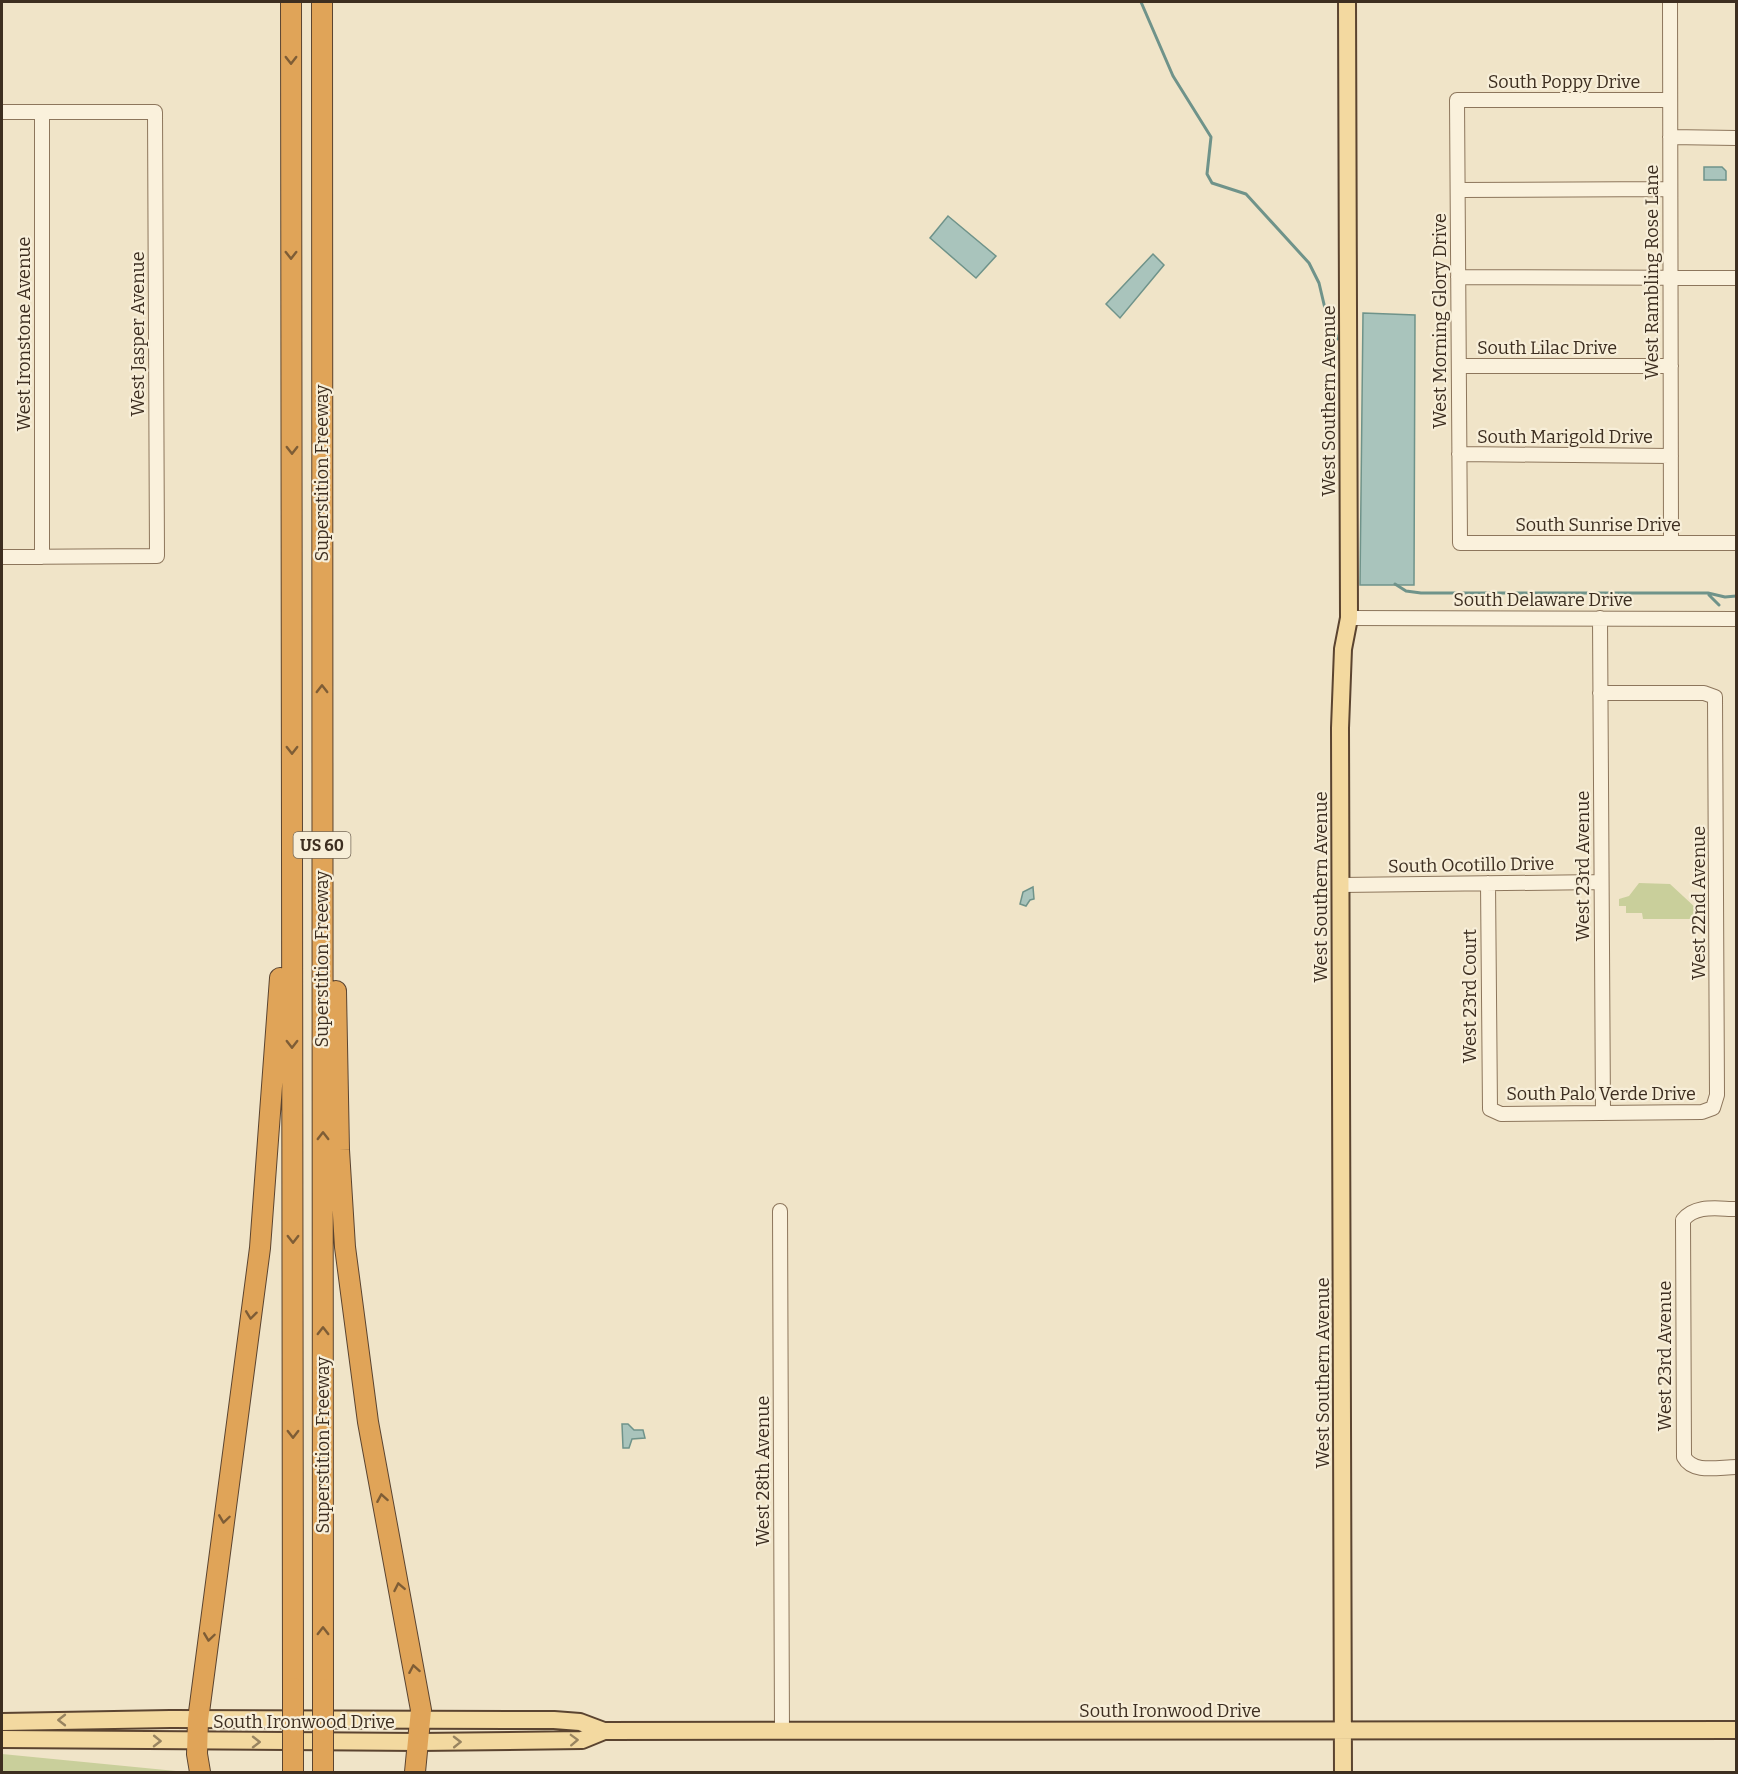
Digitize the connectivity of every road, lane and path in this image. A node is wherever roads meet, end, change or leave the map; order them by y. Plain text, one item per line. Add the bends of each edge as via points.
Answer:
1 (291, 2) edge
2 (322, 2) edge
3 (1347, 2) edge
4 (1670, 2) edge
5 (1457, 99) joint
6 (1670, 100) junction
7 (2, 112) edge
8 (42, 112) junction
9 (1670, 137) junction
10 (1737, 138) edge
11 (1670, 189) junction
12 (1458, 190) junction
13 (1458, 277) junction
14 (1670, 277) junction
15 (1737, 278) edge
16 (1459, 366) junction
17 (1671, 366) junction
18 (1459, 454) junction
19 (1671, 456) junction
20 (1460, 543) joint
21 (1671, 543) junction
22 (1737, 543) edge
23 (42, 556) junction
24 (2, 557) edge
25 (1349, 618) junction
26 (1600, 618) junction
27 (1737, 619) edge
28 (1600, 693) junction
29 (322, 728) junction
30 (292, 838) junction
31 (1602, 882) junction
32 (1488, 883) junction
33 (1341, 885) junction
34 (1713, 1108) joint
35 (1490, 1109) joint
36 (1603, 1113) junction
37 (1737, 1209) edge
38 (780, 1211) dead end
39 (1737, 1467) edge
40 (198, 1720) junction
41 (421, 1720) junction
42 (2, 1722) edge
43 (1343, 1730) junction
44 (1737, 1730) edge
45 (604, 1731) junction
46 (782, 1731) junction
47 (2, 1739) edge
48 (197, 1742) junction
49 (419, 1742) junction
50 (323, 1772) edge
51 (200, 1773) edge
52 (293, 1773) edge
53 (415, 1773) edge
54 (1343, 1773) edge

1 -> 30 highway, Superstition Freeway / US 60
29 -> 2 highway, Superstition Freeway / US 60
3 - 25 main road, West Southern Avenue
4 - 6 street, West Rambling Rose Lane
5 - 6 street, South Poppy Drive
5 - 12 street, West Morning Glory Drive
6 - 9 street, West Rambling Rose Lane
7 - 8 street
8 - 23 street, West Ironstone Avenue
8 - 23 street, West Jasper Avenue via 155,112 157,556
9 - 10 street
9 - 11 street, West Rambling Rose Lane
11 - 12 street
11 - 14 street, West Rambling Rose Lane
12 - 13 street, West Morning Glory Drive
13 - 14 street
13 - 16 street, West Morning Glory Drive
14 - 15 street
14 - 17 street, West Rambling Rose Lane
16 - 17 street, South Lilac Drive
16 - 18 street, West Morning Glory Drive
17 - 19 street, West Rambling Rose Lane
18 - 19 street, South Marigold Drive
18 - 20 street, West Morning Glory Drive
19 - 21 street, West Rambling Rose Lane
20 - 21 street, South Sunrise Drive
21 - 22 street, South Sunrise Drive
23 - 24 street
25 - 26 street, South Delaware Drive
25 - 33 main road, West Southern Avenue via 1340,690
26 - 27 street, South Delaware Drive
26 - 28 street, West 23rd Avenue
28 - 31 street, West 23rd Avenue
28 - 34 street, West 22nd Avenue via 1704,693 1715,697 1717,1095
41 -> 29 highway via 368,1422 345,1247 332,849
50 -> 29 highway, Superstition Freeway / US 60, bridge
30 -> 40 highway via 260,1248
30 -> 52 highway, Superstition Freeway / US 60, bridge
31 - 32 street, South Ocotillo Drive
31 - 36 street, West 23rd Avenue
32 - 33 street, South Ocotillo Drive
32 - 35 street, West 23rd Court
33 - 43 main road, West Southern Avenue
34 - 36 street, South Palo Verde Drive via 1702,1112
35 - 36 street, South Palo Verde Drive via 1501,1114
37 - 39 street, West 23rd Avenue via 1697,1209 1683,1220 1683,1457 1697,1468
38 - 46 street, West 28th Avenue
40 - 41 main road, South Ironwood Drive
40 -> 42 main road, South Ironwood Drive
40 - 48 highway
41 - 45 main road, South Ironwood Drive via 554,1720 580,1722
41 - 49 highway
43 - 44 main road, South Ironwood Drive
43 - 46 main road, South Ironwood Drive
43 - 54 main road, West Southern Avenue
45 - 46 main road, South Ironwood Drive
49 -> 45 main road, South Ironwood Drive via 582,1740
47 -> 48 main road, South Ironwood Drive
48 -> 49 main road, South Ironwood Drive
48 - 51 highway
49 - 53 highway

